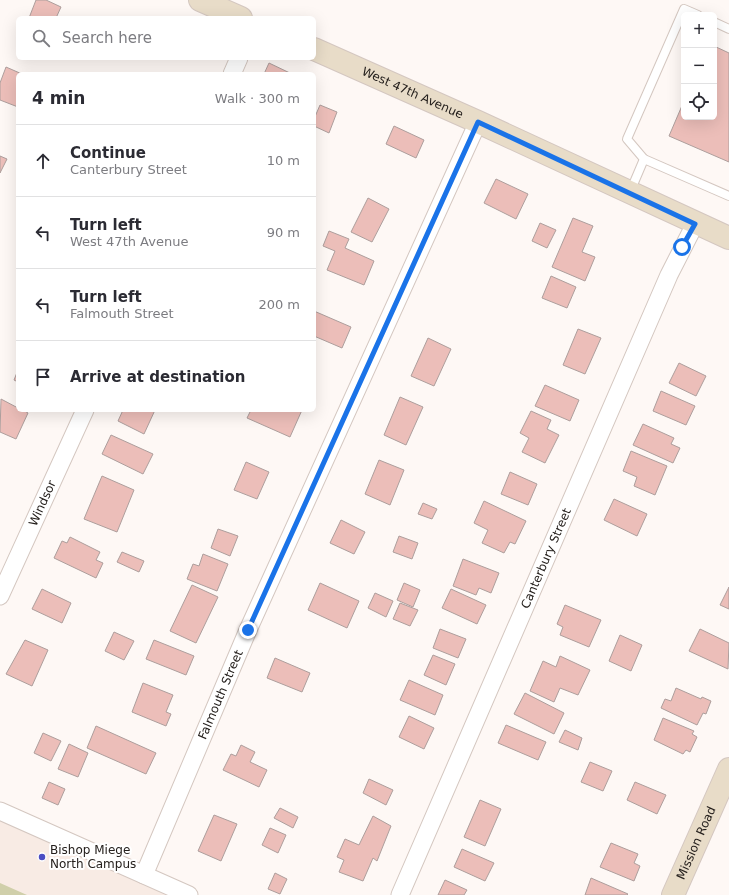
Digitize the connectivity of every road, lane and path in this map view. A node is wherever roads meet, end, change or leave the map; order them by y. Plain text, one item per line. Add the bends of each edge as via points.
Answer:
1 (200, 0) edge
2 (682, 12) edge
3 (692, 12) edge
4 (681, 15) edge
5 (237, 16) edge
6 (717, 23) edge
7 (729, 29) edge
8 (316, 50) edge
9 (238, 60) edge
10 (233, 72) edge
11 (478, 122) junction
12 (644, 159) junction
13 (630, 193) junction
14 (729, 196) edge
15 (695, 224) junction
16 (729, 238) edge
17 (84, 412) edge
18 (0, 596) edge
19 (729, 769) edge
20 (0, 811) edge
21 (144, 875) junction
22 (189, 895) edge
23 (400, 895) edge
24 (673, 895) edge

1 - 5 street
2 - 3 lane via 684,8
4 - 12 lane via 627,140
6 - 7 lane
8 - 11 street, West 47th Avenue
9 - 10 street
11 - 13 street, West 47th Avenue
11 - 21 street, Falmouth Street via 248,630
12 - 13 lane
12 - 14 lane
13 - 15 street, West 47th Avenue
15 - 16 street, West 47th Avenue
15 - 23 street, Canterbury Street via 669,274
17 - 18 street, Windsor
19 - 24 street, Mission Road
20 - 21 street
21 - 22 street

